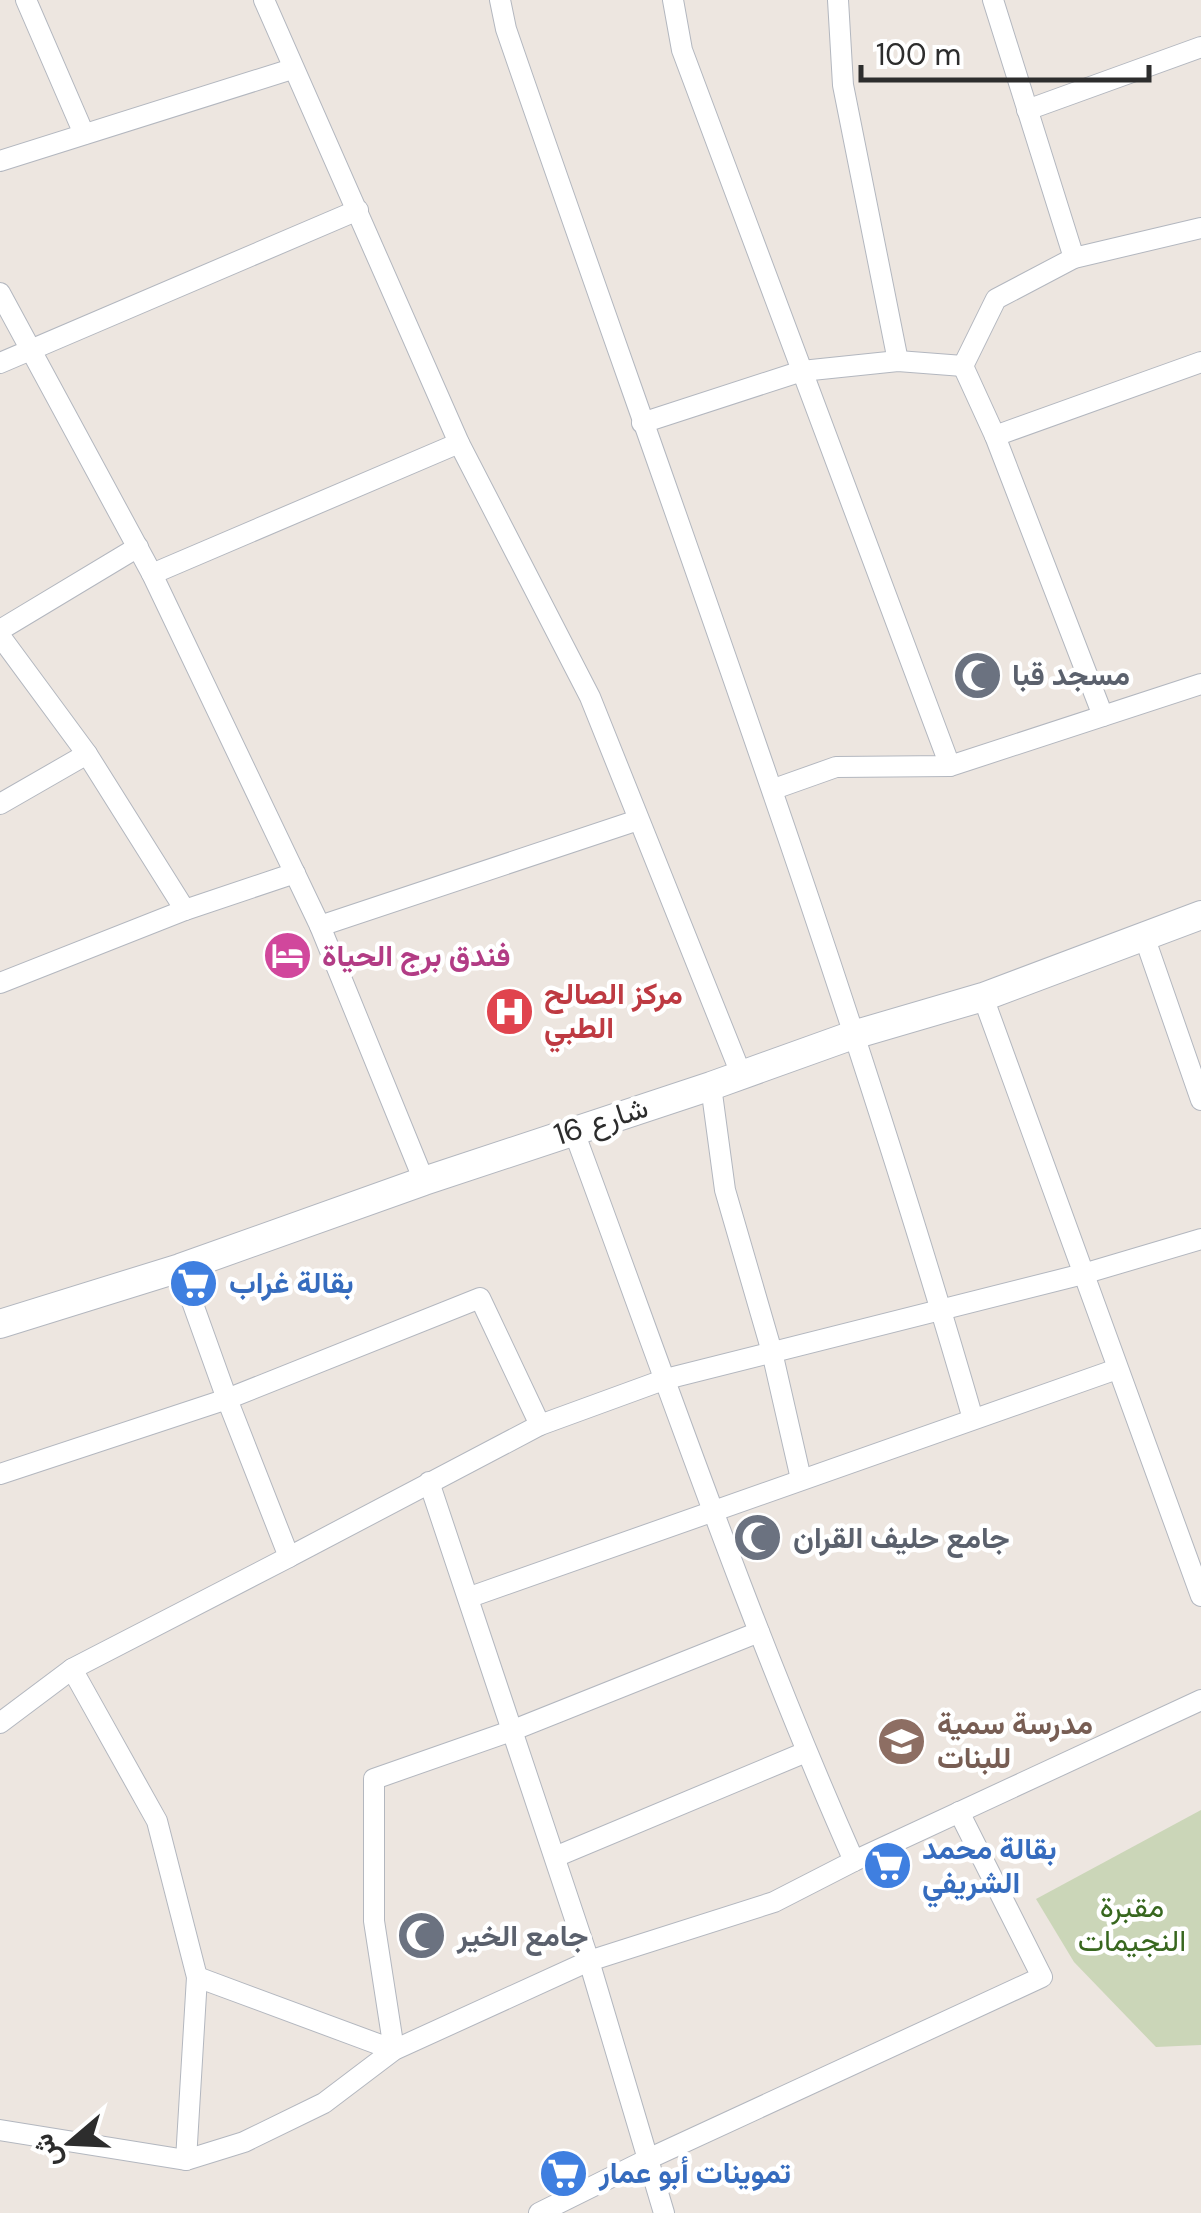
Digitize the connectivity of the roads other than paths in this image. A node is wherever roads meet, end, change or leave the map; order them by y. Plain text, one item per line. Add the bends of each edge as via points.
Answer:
1 (26, 0) edge
2 (264, 0) edge
3 (500, 0) edge
4 (673, 0) edge
5 (838, 0) edge
6 (993, 0) edge
7 (1201, 46) edge
8 (292, 69) junction
9 (1027, 110) junction
10 (84, 134) junction
11 (0, 160) edge
12 (358, 210) junction
13 (1201, 228) edge
14 (1074, 258) junction
15 (0, 293) edge
16 (31, 348) junction
17 (898, 361) junction
18 (1201, 362) edge
19 (0, 363) edge
20 (963, 366) junction
21 (802, 370) junction
22 (642, 423) junction
23 (996, 436) junction
24 (460, 443) junction
25 (138, 547) junction
26 (152, 574) junction
27 (0, 633) edge
28 (1201, 684) edge
29 (1103, 716) junction
30 (87, 754) junction
31 (950, 766) junction
32 (774, 790) junction
33 (0, 804) edge
34 (638, 820) junction
35 (296, 874) junction
36 (186, 910) junction
37 (1201, 915) edge
38 (320, 926) junction
39 (1144, 936) junction
40 (0, 983) edge
41 (983, 997) junction
42 (854, 1035) junction
43 (741, 1074) junction
44 (711, 1086) junction
45 (1201, 1100) edge
46 (573, 1129) junction
47 (424, 1180) junction
48 (1201, 1239) edge
49 (180, 1268) junction
50 (1083, 1274) junction
51 (941, 1308) junction
52 (0, 1324) edge
53 (772, 1352) junction
54 (1117, 1369) junction
55 (666, 1379) junction
56 (227, 1399) junction
57 (973, 1419) junction
58 (540, 1425) junction
59 (0, 1474) edge
60 (802, 1480) junction
61 (429, 1482) junction
62 (713, 1511) junction
63 (289, 1557) junction
64 (1201, 1596) edge
65 (470, 1597) junction
66 (759, 1632) junction
67 (72, 1669) junction
68 (1201, 1700) edge
69 (2, 1718) edge
70 (511, 1732) junction
71 (806, 1752) junction
72 (959, 1812) junction
73 (555, 1857) junction
74 (854, 1861) junction
75 (589, 1960) junction
76 (198, 1977) junction
77 (394, 2050) junction
78 (0, 2130) edge
79 (648, 2159) junction
80 (186, 2160) junction
81 (539, 2213) edge
82 (664, 2213) edge

1 - 10 street
2 - 8 street
3 - 22 street
4 - 21 street via 682,50
5 - 17 street via 844,86
6 - 9 street
7 - 9 street
8 - 10 street
8 - 12 street
9 - 14 street
10 - 11 street
12 - 16 street
12 - 24 street
13 - 14 street
14 - 20 street via 996,299
15 - 16 street
16 - 19 street
16 - 25 street
17 - 20 street
17 - 21 street
18 - 23 street
20 - 23 street
21 - 22 street
21 - 31 street
22 - 32 street
23 - 29 street
24 - 26 street
24 - 34 street via 590,696
25 - 26 street
25 - 27 street
26 - 35 street
27 - 30 street
28 - 29 street
29 - 31 street
30 - 33 street
30 - 36 street
31 - 32 street via 836,767
32 - 42 street
34 - 38 street
34 - 43 street
35 - 36 street
35 - 38 street
36 - 40 street
37 - 39 street, شارع 16
38 - 47 street
39 - 41 street, شارع 16
39 - 45 street
41 - 42 street, شارع 16
41 - 50 street
42 - 43 street, شارع 16
42 - 51 street
43 - 44 street, شارع 16
44 - 46 street, شارع 16
44 - 53 street via 725,1190
46 - 47 street, شارع 16
46 - 55 street
47 - 49 street, شارع 16
48 - 50 street
49 - 52 street, شارع 16
49 - 56 street
50 - 51 street
50 - 54 street
51 - 53 street
51 - 57 street
53 - 55 street
53 - 60 street
54 - 57 street
54 - 64 street
55 - 58 street
55 - 62 street
56 - 58 street via 480,1298
56 - 59 street
56 - 63 street
57 - 60 street
58 - 61 street
60 - 62 street
61 - 63 street
61 - 65 street
62 - 65 street
62 - 66 street
63 - 67 street
65 - 70 street
66 - 70 street
66 - 71 street
67 - 69 street
67 - 76 street via 158,1821
68 - 72 street
70 - 73 street
70 - 77 street via 374,1780 374,1920
71 - 73 street
71 - 74 street
72 - 74 street
72 - 79 street via 1042,1978
73 - 75 street
74 - 75 street via 774,1902
75 - 77 street
75 - 79 street
76 - 77 street
76 - 80 street
77 - 80 street via 324,2103 244,2142
78 - 80 street
79 - 81 street
79 - 82 street

